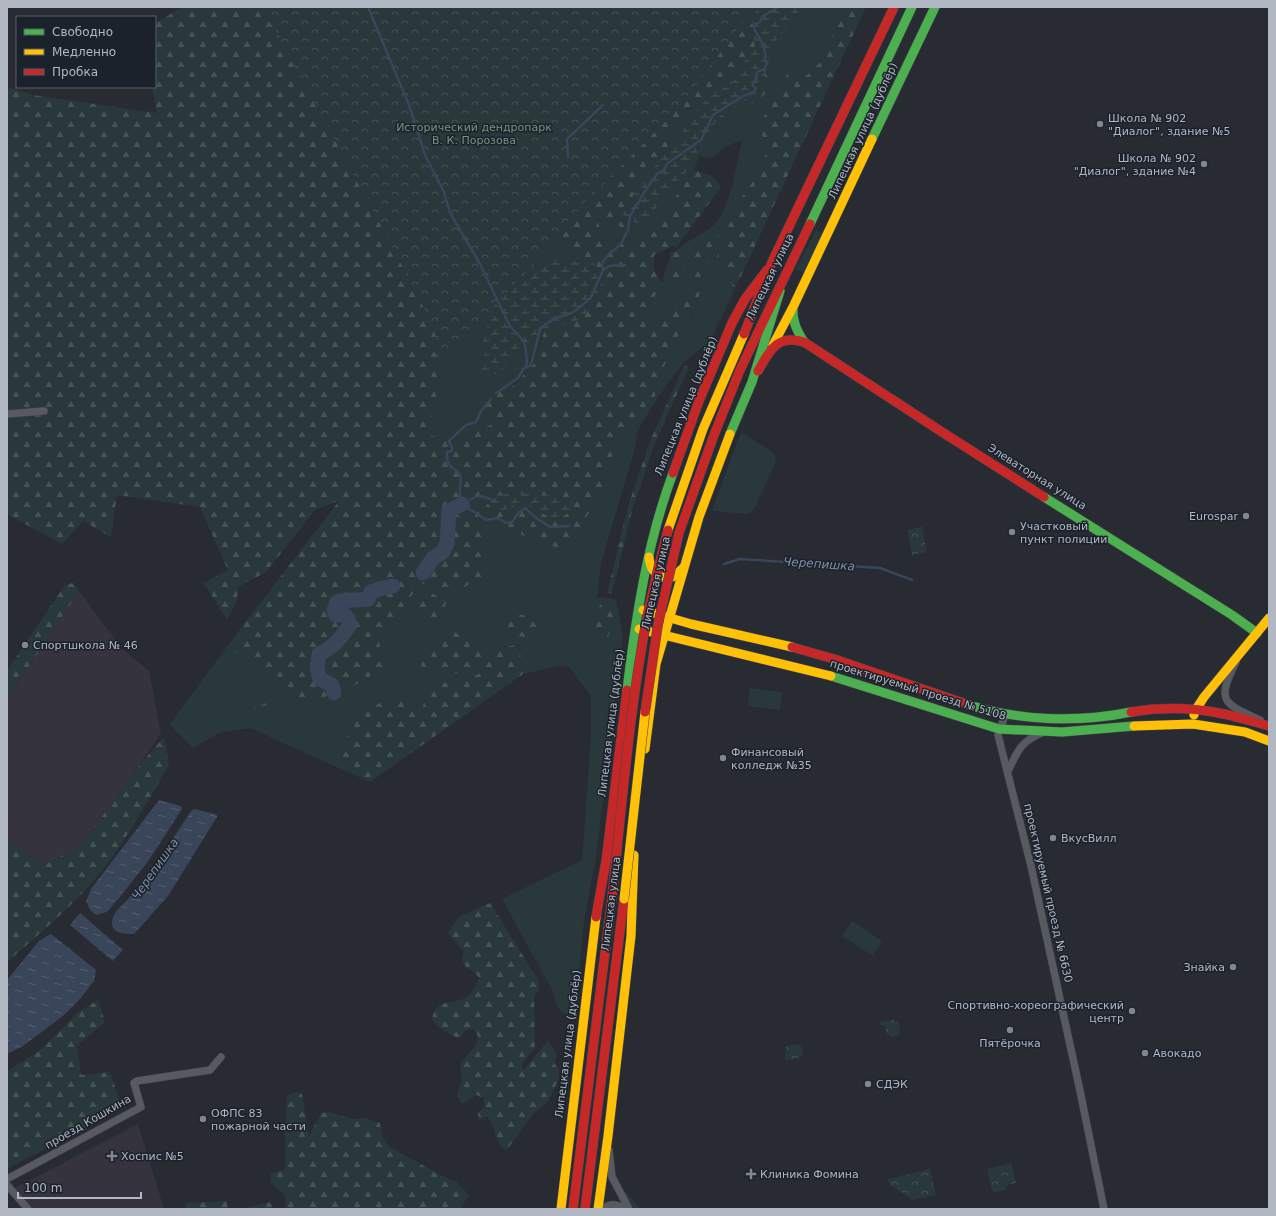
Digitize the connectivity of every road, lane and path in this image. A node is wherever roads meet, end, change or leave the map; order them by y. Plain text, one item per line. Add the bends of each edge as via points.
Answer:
1 (894, 7) edge
2 (912, 7) edge
3 (935, 7) edge
4 (771, 265) junction
5 (785, 276) junction
6 (794, 305) junction
7 (804, 342) junction
8 (770, 350) junction
9 (752, 382) junction
10 (44, 411) dead end
11 (7, 414) edge
12 (649, 550) junction
13 (686, 564) junction
14 (638, 609) junction
15 (670, 618) junction
16 (1269, 618) edge
17 (635, 628) junction
18 (1257, 633) junction
19 (664, 635) junction
20 (1240, 653) junction
21 (1195, 711) junction
22 (1005, 715) junction
23 (1193, 724) junction
24 (1269, 726) edge
25 (999, 729) junction
26 (1046, 732) junction
27 (1269, 740) edge
28 (1008, 771) junction
29 (632, 890) junction
30 (602, 891) junction
31 (221, 1057) dead end
32 (608, 1136) junction
33 (7, 1179) edge
34 (7, 1186) edge
35 (28, 1209) edge
36 (561, 1209) edge
37 (573, 1209) edge
38 (585, 1209) edge
39 (598, 1209) edge
40 (602, 1209) edge
41 (629, 1209) edge
42 (1104, 1209) edge

1 - 4 main road, Липецкая улица
2 - 5 main road, Липецкая улица
3 - 6 main road, Липецкая улица (дублёр)
4 - 12 main road, Липецкая улица (дублёр) via 745,299 699,401 665,492
4 - 37 main road, Липецкая улица, bridge via 690,463 668,530 656,578 635,692
5 - 9 main road
5 - 38 main road, Липецкая улица, bridge via 766,311 719,421 680,534 668,580 647,696
6 - 7 main road via 792,313 795,326
6 - 8 main road, Липецкая улица (дублёр)
7 - 8 main road via 796,338 788,339
7 - 18 main road, Элеваторная улица
8 - 9 main road, Липецкая улица (дублёр)
9 - 13 main road via 723,450 699,517
10 - 11 street
12 - 13 main road via 651,568 660,577 675,576
12 - 14 main road, Липецкая улица (дублёр)
13 - 15 main road
14 - 15 main road, проектируемый проезд № 5108
14 - 17 main road, Липецкая улица (дублёр)
15 - 19 main road
15 - 22 main road, проектируемый проезд № 5108 via 786,645
16 - 18 main road
17 - 19 main road, проектируемый проезд № 5108
17 - 30 main road, Липецкая улица (дублёр)
18 - 20 main road
19 - 25 main road, проектируемый проезд № 5108 via 832,676
19 - 29 main road via 656,664 645,749
20 - 21 main road
20 - 24 street via 1226,683 1226,697 1229,704 1236,709
21 - 22 main road, проектируемый проезд № 5108 via 1144,710 1117,715 1060,719
21 - 23 main road
21 - 24 main road, проектируемый проезд № 5108 via 1218,713
22 - 25 street
23 - 26 main road, проектируемый проезд № 5108
23 - 27 main road, проектируемый проезд № 5108 via 1245,732
25 - 26 main road, проектируемый проезд № 5108
25 - 28 street, проектируемый проезд № 6630 via 998,735
26 - 28 street via 1026,741
28 - 42 street, проектируемый проезд № 6630 via 1030,859
29 - 30 main road via 625,883 616,882 607,885
29 - 32 main road via 631,936
30 - 36 main road, Липецкая улица (дублёр) via 596,917
31 - 33 street, проезд Кошкина via 210,1070 137,1081 134,1083 140,1107
32 - 39 main road
32 - 41 street via 612,1177
34 - 35 street
40 - 41 street via 615,1204

